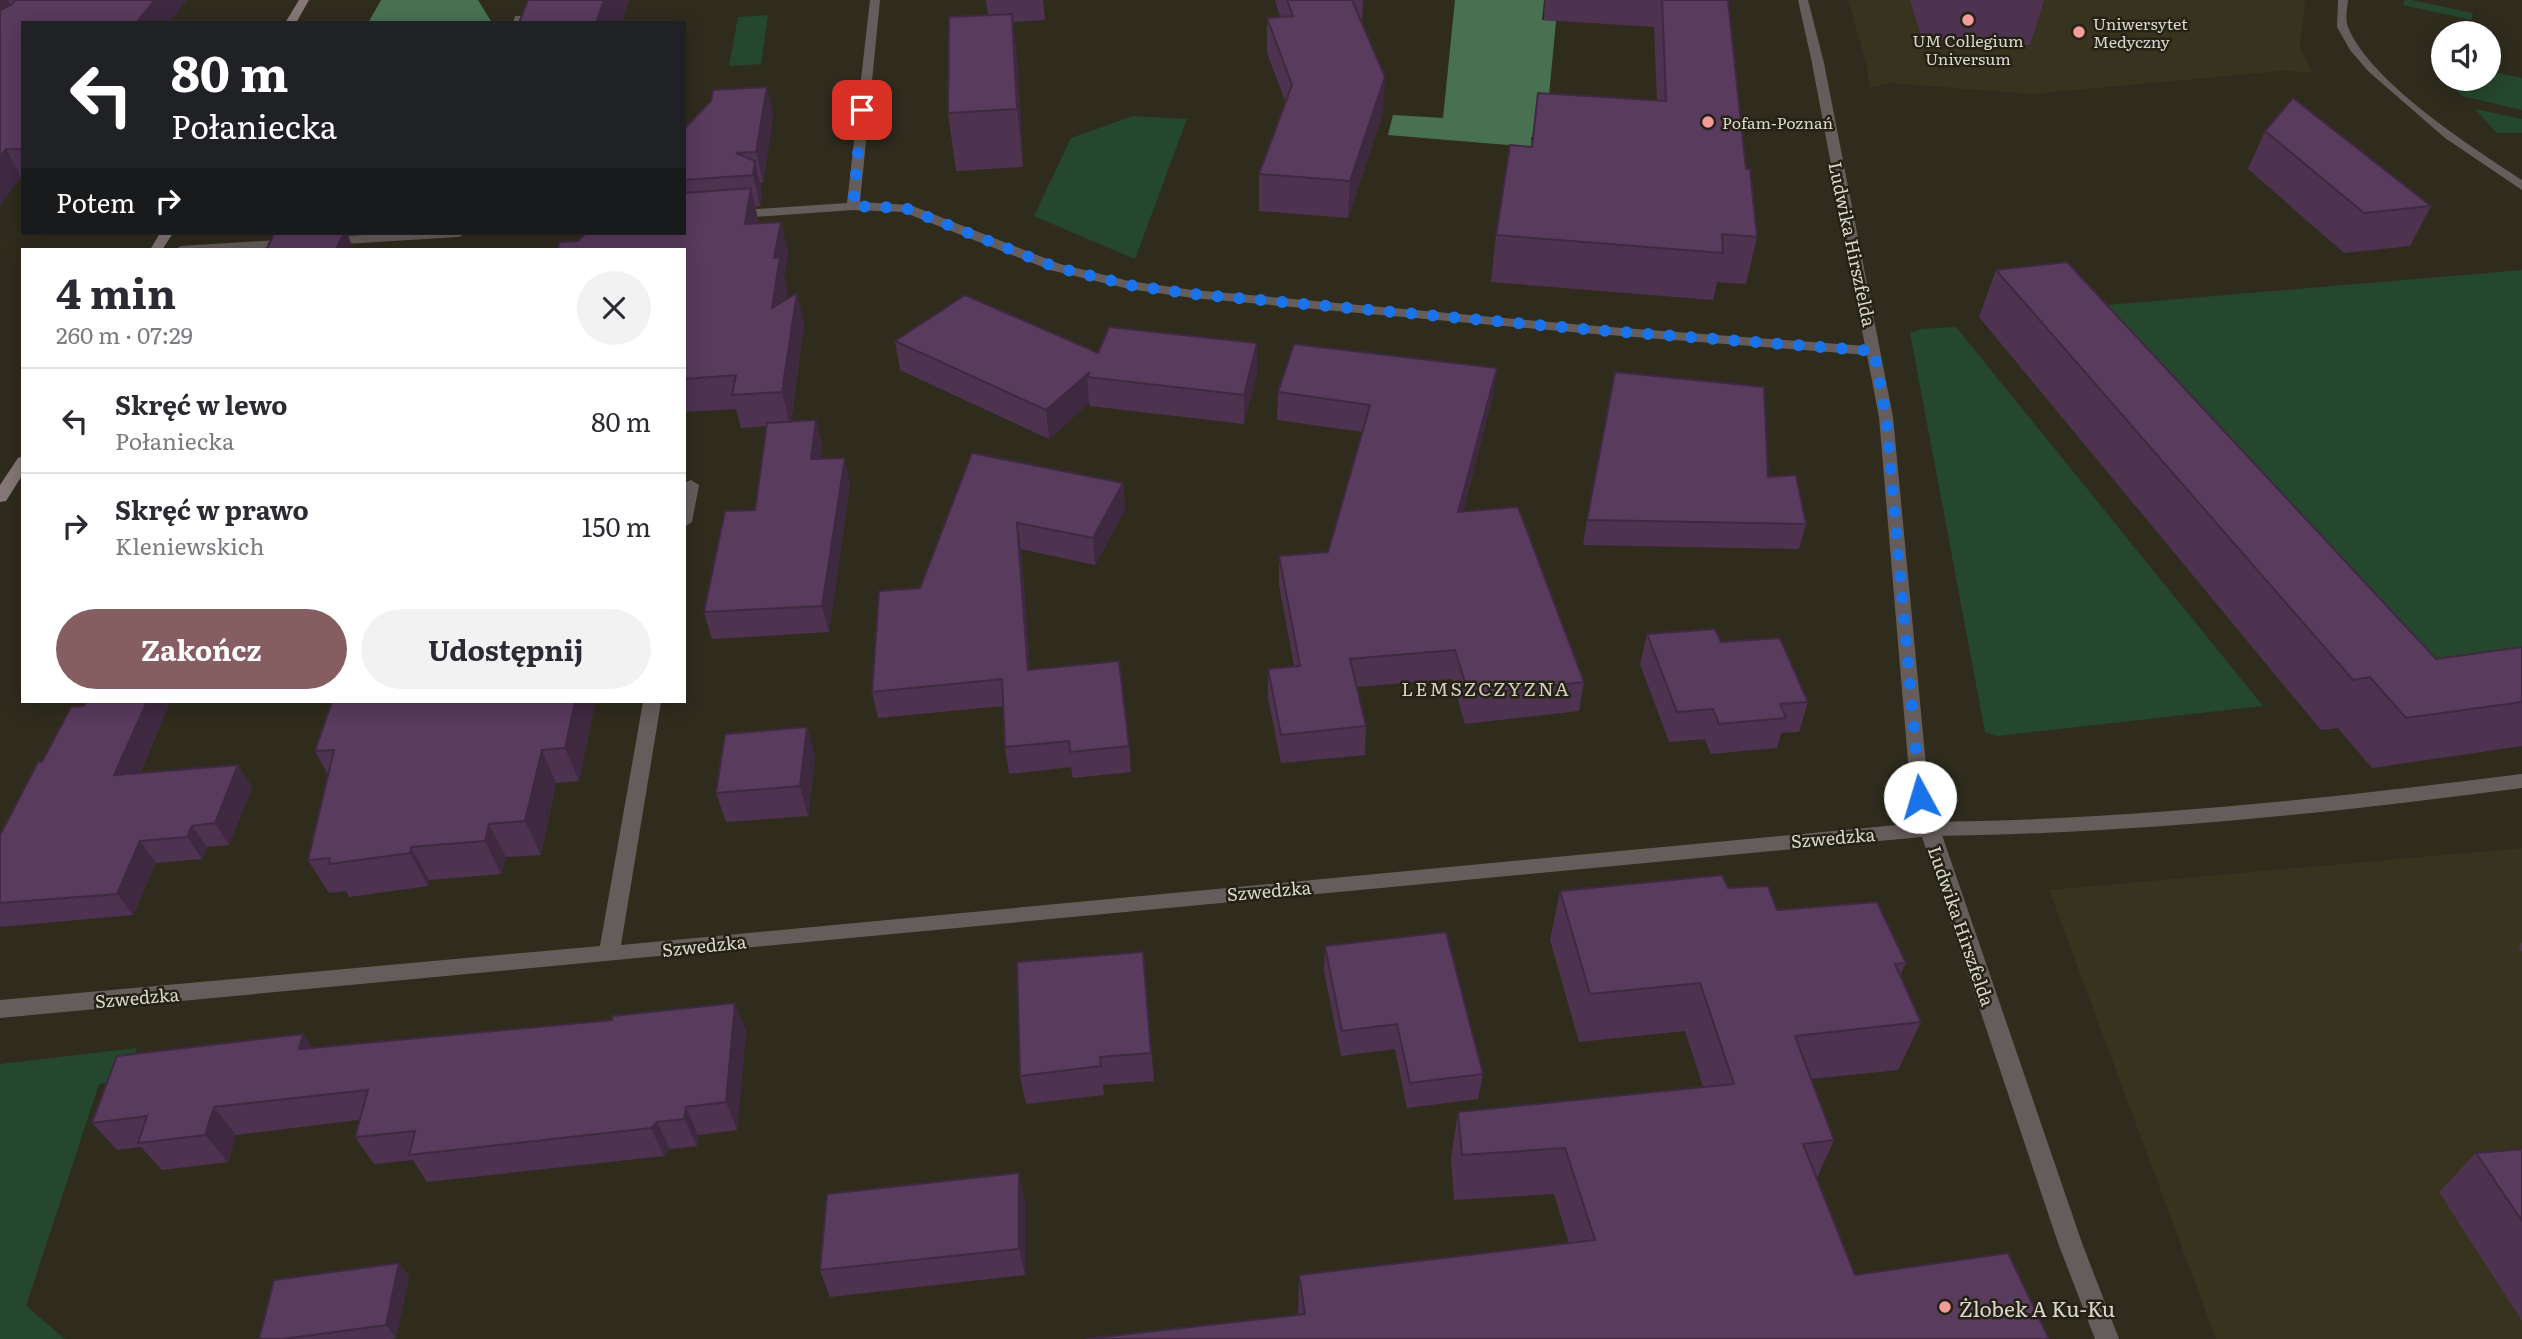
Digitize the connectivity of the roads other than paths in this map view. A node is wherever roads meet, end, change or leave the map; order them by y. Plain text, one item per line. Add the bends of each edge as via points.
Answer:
1 (304, 0) edge
2 (875, 0) edge
3 (1803, 0) edge
4 (2343, 0) edge
5 (291, 21) edge
6 (2522, 186) edge
7 (853, 206) junction
8 (686, 218) edge
9 (407, 235) edge
10 (212, 248) edge
11 (1874, 351) junction
12 (21, 464) edge
13 (691, 485) dead end
14 (0, 498) edge
15 (686, 511) edge
16 (652, 703) edge
17 (2522, 781) edge
18 (1929, 829) junction
19 (609, 954) junction
20 (0, 1009) edge
21 (2107, 1339) edge

1 - 5 main road
2 - 7 street
3 - 11 street, Ludwika Hirszfelda
4 - 6 street via 2343,29 2364,59 2428,119
7 - 8 street
7 - 11 street via 905,208 1021,256 1129,285 1541,326
9 - 10 street
11 - 18 street, Ludwika Hirszfelda via 1886,417 1920,797
12 - 14 main road
13 - 15 street
16 - 19 street
17 - 18 street, Szwedzka via 2364,802 2077,827
18 - 19 street, Szwedzka
18 - 21 street, Ludwika Hirszfelda
19 - 20 street, Szwedzka

